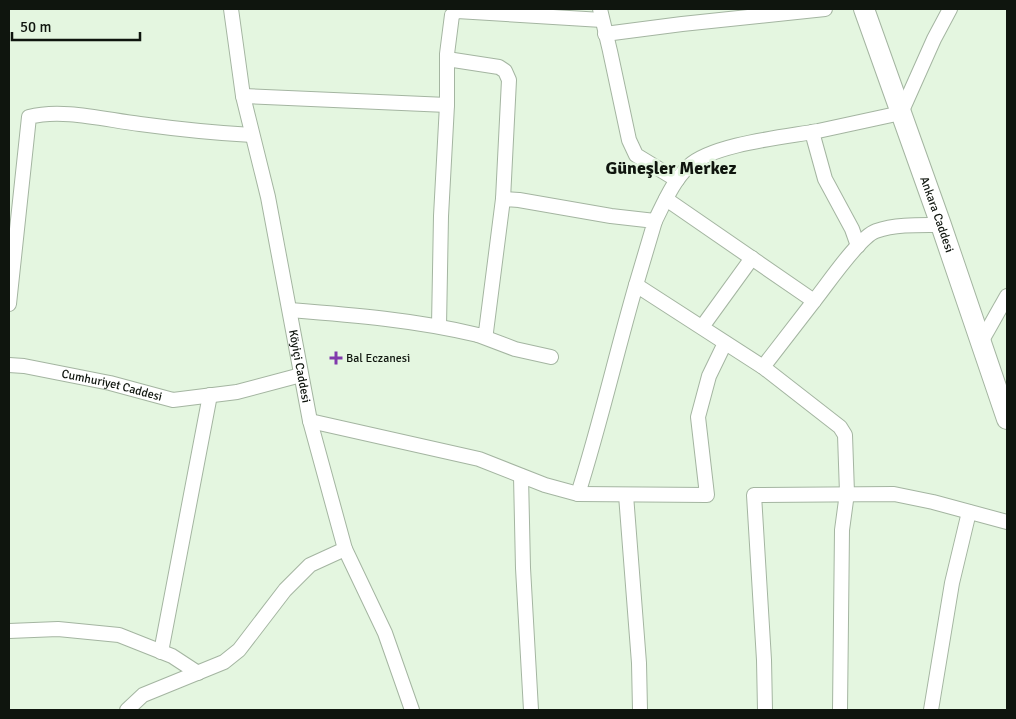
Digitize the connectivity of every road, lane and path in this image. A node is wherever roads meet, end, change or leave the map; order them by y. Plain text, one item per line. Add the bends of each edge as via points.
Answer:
1 (230, 9) edge
2 (825, 9) edge
3 (864, 9) edge
4 (950, 9) edge
5 (447, 12) edge
6 (601, 14) edge
7 (605, 34) junction
8 (447, 59) junction
9 (243, 96) junction
10 (447, 105) junction
11 (901, 113) junction
12 (812, 132) junction
13 (252, 135) junction
14 (677, 180) junction
15 (503, 199) junction
16 (666, 199) junction
17 (655, 221) junction
18 (941, 224) junction
19 (858, 246) junction
20 (752, 258) junction
21 (636, 285) junction
22 (1007, 296) edge
23 (814, 301) junction
24 (9, 304) edge
25 (290, 310) junction
26 (439, 326) junction
27 (702, 327) junction
28 (478, 336) junction
29 (981, 342) junction
30 (725, 344) junction
31 (551, 357) dead end
32 (9, 365) edge
33 (763, 367) junction
34 (301, 375) junction
35 (210, 395) junction
36 (1003, 395) edge
37 (1007, 419) edge
38 (310, 421) junction
39 (522, 476) junction
40 (847, 493) junction
41 (578, 494) junction
42 (626, 495) junction
43 (969, 512) junction
44 (1007, 522) edge
45 (345, 549) junction
46 (9, 630) edge
47 (161, 652) junction
48 (198, 673) junction
49 (127, 710) edge
50 (412, 710) edge
51 (530, 710) edge
52 (640, 710) edge
53 (765, 710) edge
54 (840, 710) edge
55 (931, 710) edge

1 - 9 street, Köyiçi Caddesi
2 - 7 street
3 - 11 street, Ankara Caddesi
4 - 11 street
5 - 6 street
5 - 8 street
6 - 7 street
7 - 14 street via 629,140 636,155
8 - 10 street
8 - 15 street via 499,67 509,80
9 - 10 street
9 - 13 street, Köyiçi Caddesi
10 - 26 street
11 - 12 street
11 - 18 street, Ankara Caddesi
12 - 14 street via 709,153 690,165
12 - 19 street via 826,179
13 - 24 street via 76,115 40,114 29,117
13 - 25 street, Köyiçi Caddesi
14 - 16 street
15 - 17 street
15 - 28 street via 486,332
16 - 17 street
16 - 20 street
17 - 21 street
18 - 19 street via 897,226 874,232
18 - 29 street, Ankara Caddesi
19 - 23 street
20 - 23 street
20 - 27 street
21 - 27 street
21 - 41 street
22 - 29 street
23 - 33 street
25 - 26 street
25 - 34 street, Köyiçi Caddesi
26 - 28 street
27 - 30 street
28 - 31 street
29 - 36 street, Ankara Caddesi
30 - 33 street
30 - 42 street via 709,376 698,417 707,495
32 - 35 street, Cumhuriyet Caddesi via 110,383 173,400
33 - 40 street via 840,427 845,435
34 - 35 street, Cumhuriyet Caddesi via 237,392
34 - 38 street, Köyiçi Caddesi
35 - 47 street
36 - 37 street, Ankara Caddesi
38 - 39 street via 480,459
38 - 45 street, Köyiçi Caddesi
39 - 41 street
39 - 51 street
40 - 43 street via 894,494
40 - 53 street via 754,495
40 - 54 street via 842,530
41 - 42 street
42 - 52 street
43 - 44 street
43 - 55 street via 952,583
45 - 48 street via 310,566 285,590 239,650 224,662
45 - 50 street, Köyiçi Caddesi via 385,634
46 - 47 street via 58,629 119,635
47 - 48 street
48 - 49 street via 143,696

